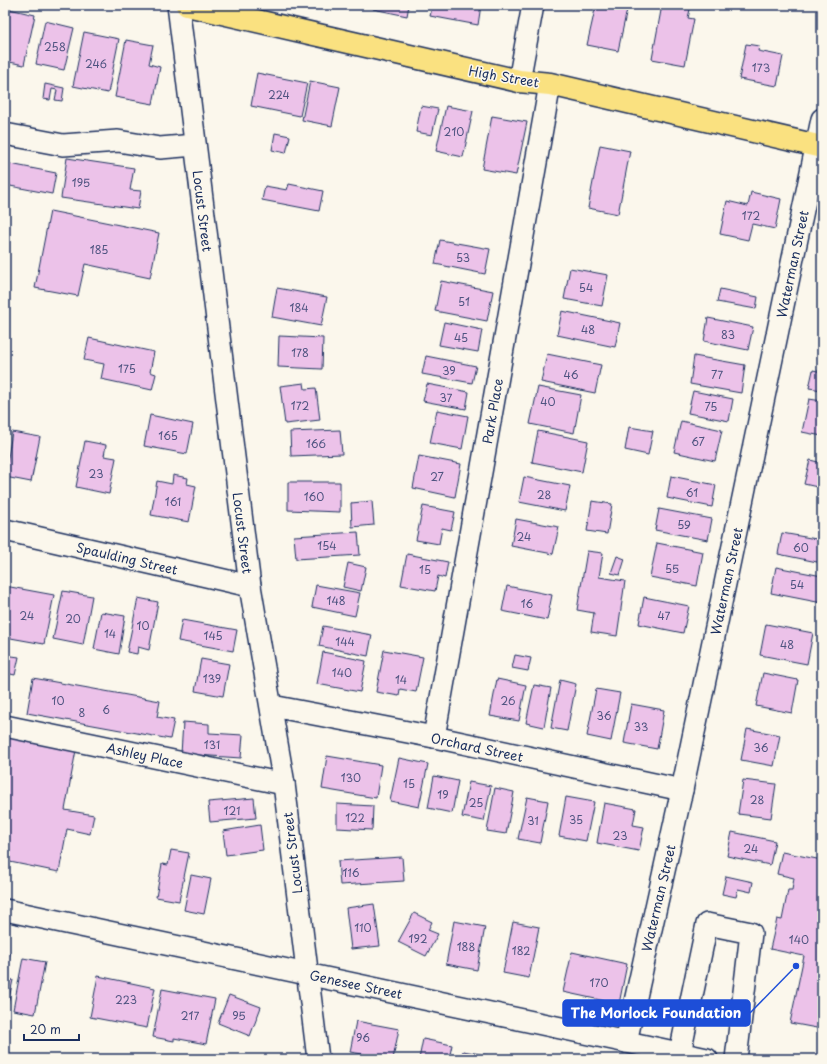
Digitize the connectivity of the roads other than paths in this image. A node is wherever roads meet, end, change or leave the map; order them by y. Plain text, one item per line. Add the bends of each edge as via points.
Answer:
1 (178, 5) edge
2 (187, 5) edge
3 (533, 5) edge
4 (518, 81) junction
5 (550, 84) junction
6 (822, 120) edge
7 (5, 134) edge
8 (195, 145) junction
9 (819, 146) edge
10 (5, 530) edge
11 (250, 586) junction
12 (272, 706) junction
13 (5, 726) edge
14 (434, 737) junction
15 (284, 784) junction
16 (682, 790) junction
17 (5, 910) edge
18 (307, 974) junction
19 (626, 1042) junction
20 (680, 1053) junction
21 (318, 1059) edge
22 (707, 1059) edge
23 (736, 1059) edge

1 - 8 street, Locust Street
2 - 4 main road, High Street
3 - 4 street
4 - 5 main road, High Street
5 - 9 main road, High Street
5 - 14 street, Park Place
6 - 9 street, Waterman Street
7 - 8 street via 63,145 118,141 160,148
8 - 11 street, Locust Street
9 - 16 street, Waterman Street
10 - 11 street, Spaulding Street
11 - 12 street, Locust Street
12 - 14 street, Orchard Street
12 - 15 street, Locust Street
13 - 15 street, Ashley Place
14 - 16 street, Orchard Street
15 - 18 street, Locust Street
16 - 19 street, Waterman Street
17 - 18 street, Genesee Street
18 - 19 street, Genesee Street
18 - 21 street, Locust Street
19 - 20 street, Genesee Street
20 - 22 street, Genesee Street
20 - 23 street via 707,924 751,933

